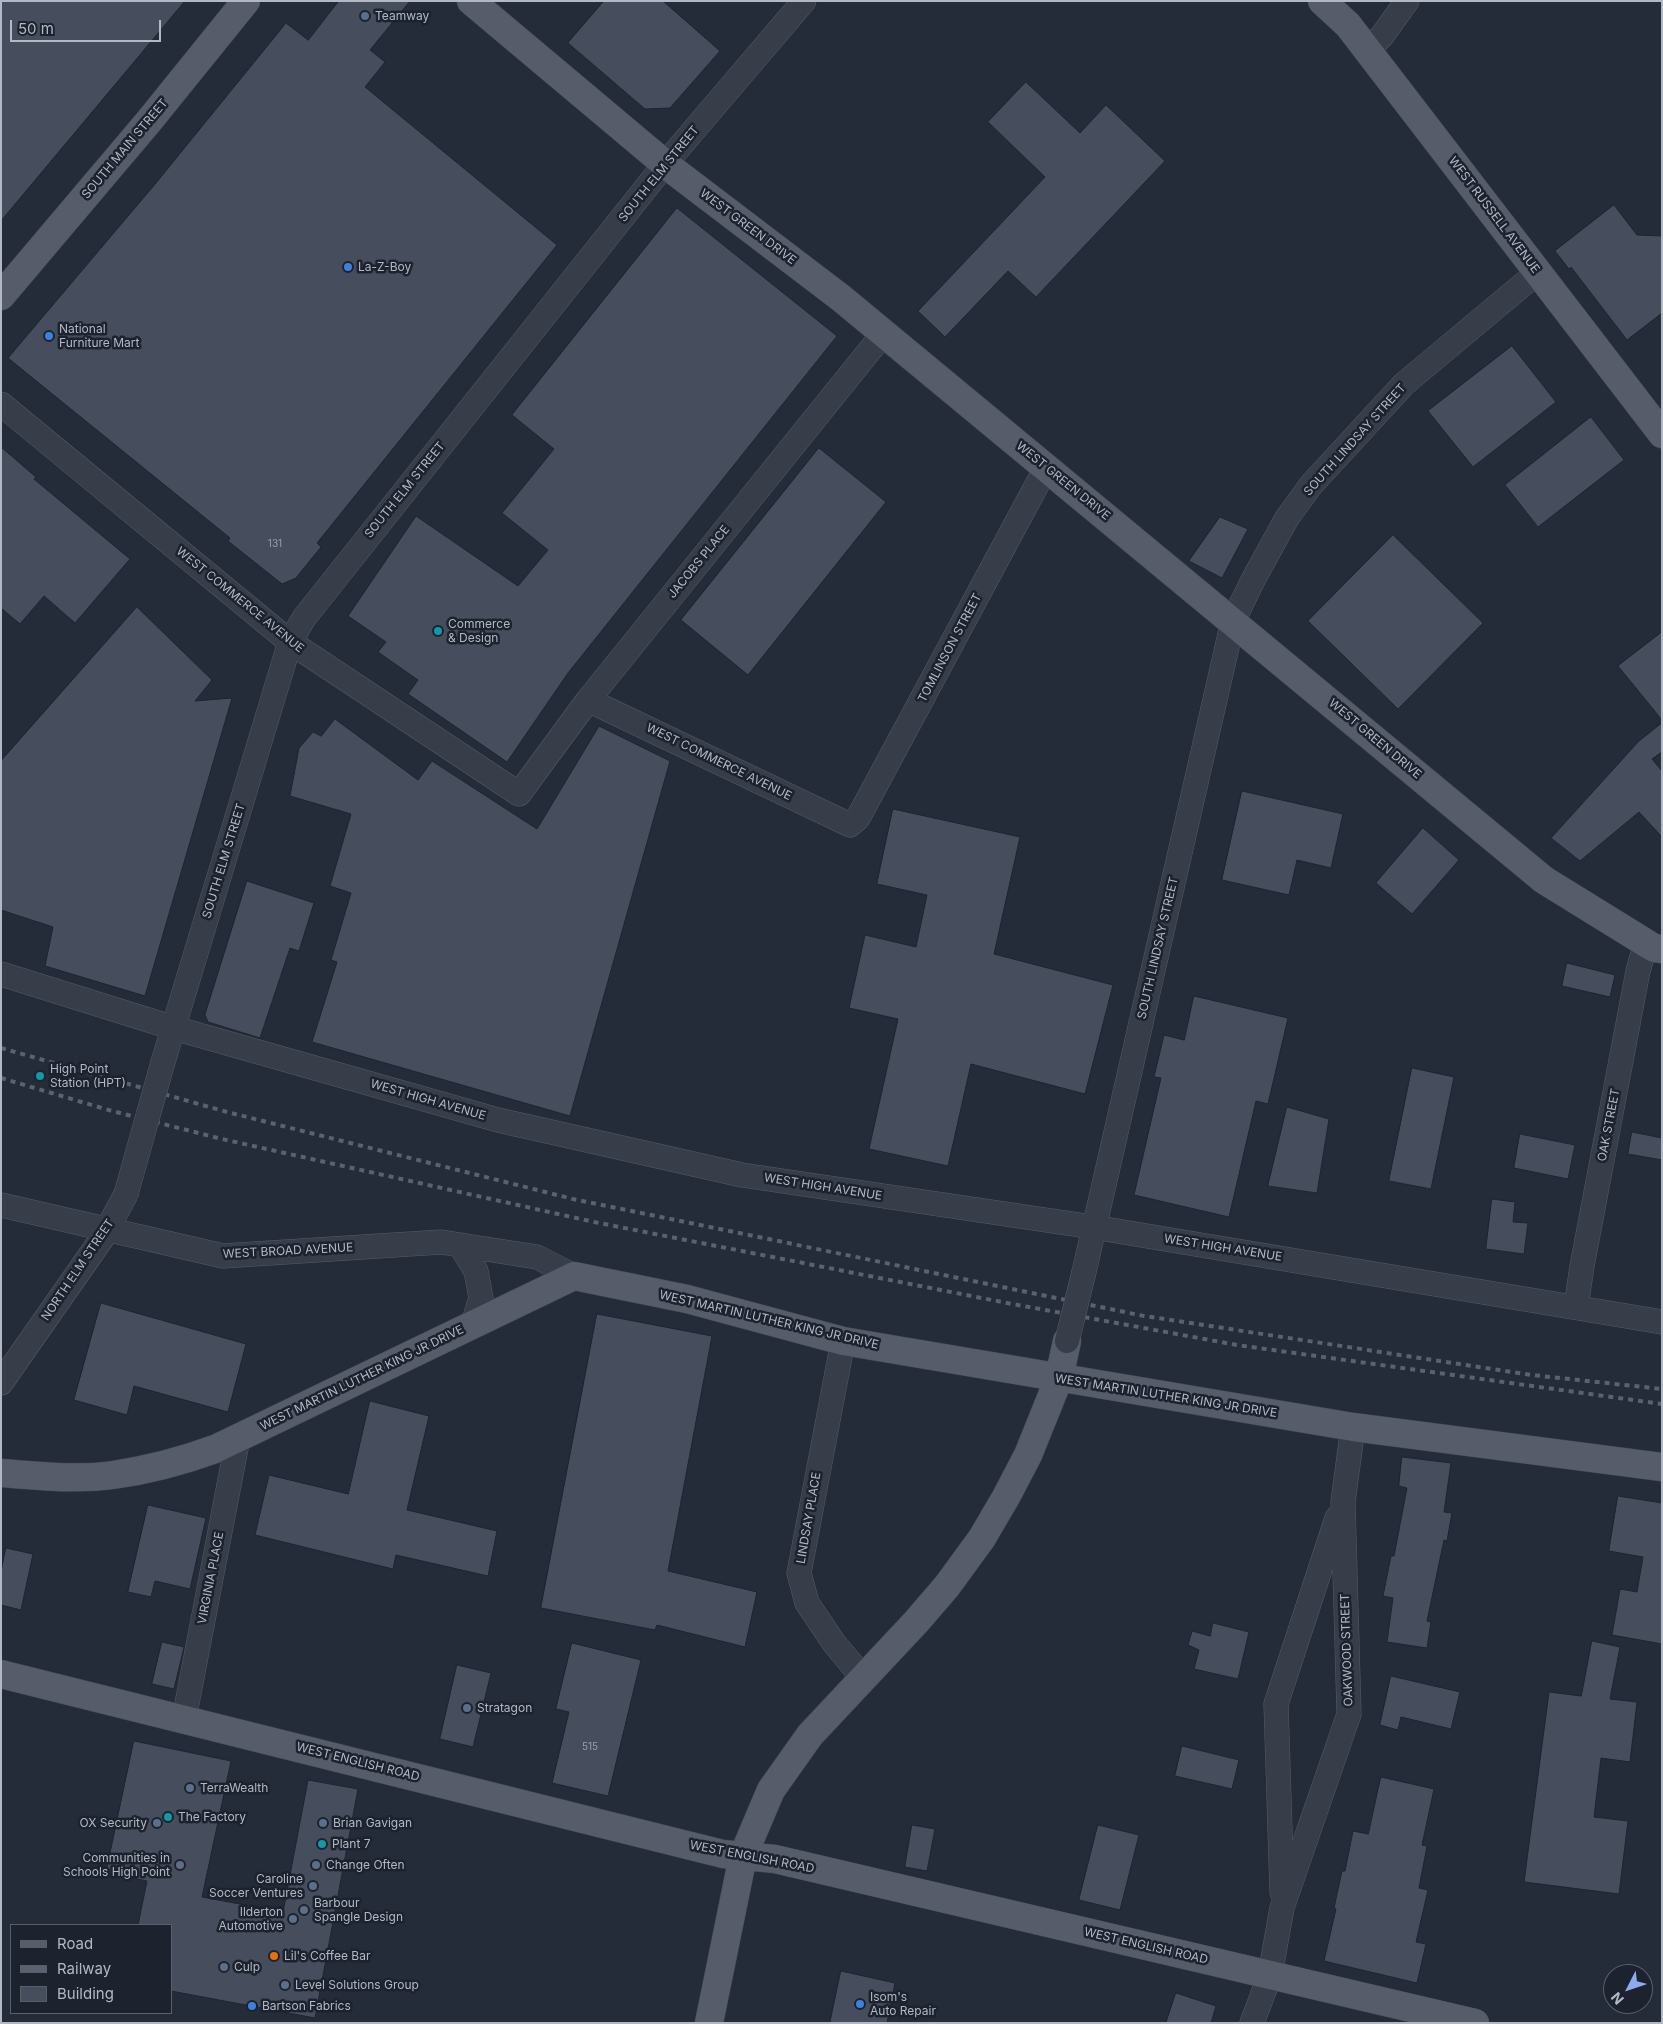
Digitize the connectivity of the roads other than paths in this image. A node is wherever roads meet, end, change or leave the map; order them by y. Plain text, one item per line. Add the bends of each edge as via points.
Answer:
1 (246, 1) edge
2 (471, 1) edge
3 (804, 1) edge
4 (1322, 1) edge
5 (1407, 1) edge
6 (1368, 50) junction
7 (665, 164) junction
8 (1538, 272) junction
9 (1, 296) edge
10 (883, 334) junction
11 (1, 404) edge
12 (1662, 434) edge
13 (1046, 468) junction
14 (1234, 621) junction
15 (290, 642) junction
16 (588, 700) junction
17 (519, 794) joint
18 (850, 825) joint
19 (1654, 946) edge
20 (1, 974) edge
21 (174, 1028) junction
22 (163, 1062) joint
23 (1, 1205) edge
24 (1093, 1227) junction
25 (108, 1229) junction
26 (460, 1245) junction
27 (574, 1276) junction
28 (1576, 1307) junction
29 (1662, 1322) edge
30 (473, 1324) junction
31 (843, 1341) junction
32 (1067, 1341) joint
33 (1059, 1378) junction
34 (1, 1383) edge
35 (1353, 1427) junction
36 (238, 1438) junction
37 (1662, 1467) edge
38 (1, 1473) edge
39 (1343, 1502) junction
40 (1, 1674) edge
41 (863, 1678) junction
42 (184, 1719) junction
43 (743, 1856) junction
44 (1282, 1908) junction
45 (1270, 1975) junction
46 (709, 2023) edge
47 (1252, 2023) edge
48 (1475, 2023) edge

1 - 9 main road, SOUTH MAIN STREET
2 - 7 main road, WEST GREEN DRIVE
3 - 7 street, SOUTH ELM STREET
4 - 6 main road, WEST RUSSELL AVENUE via 1348,25
5 - 6 street
6 - 8 main road, WEST RUSSELL AVENUE
7 - 10 main road, WEST GREEN DRIVE via 841,298
7 - 15 street, SOUTH ELM STREET via 304,618
8 - 12 main road, WEST RUSSELL AVENUE
8 - 14 street, SOUTH LINDSAY STREET via 1404,384 1312,485 1288,518
10 - 13 main road, WEST GREEN DRIVE
10 - 16 street, JACOBS PLACE
11 - 15 street, WEST COMMERCE AVENUE
13 - 14 main road, WEST GREEN DRIVE
13 - 18 street, TOMLINSON STREET via 858,818
14 - 19 main road, WEST GREEN DRIVE via 1544,880
14 - 24 street, SOUTH LINDSAY STREET
15 - 17 street, WEST COMMERCE AVENUE
15 - 21 street, SOUTH ELM STREET
16 - 17 street, JACOBS PLACE
16 - 18 street, WEST COMMERCE AVENUE
19 - 28 street, OAK STREET via 1636,980
20 - 21 street, WEST HIGH AVENUE
21 - 22 street, SOUTH ELM STREET
21 - 24 street, WEST HIGH AVENUE via 498,1120 742,1175
22 - 25 street, NORTH ELM STREET, bridge via 126,1194
23 - 25 street, WEST BROAD AVENUE
24 - 28 street, WEST HIGH AVENUE
24 - 32 street, SOUTH LINDSAY STREET, bridge
25 - 26 street, WEST BROAD AVENUE via 223,1256 441,1242
25 - 34 street, NORTH ELM STREET
26 - 27 street, WEST BROAD AVENUE via 537,1257
26 - 30 street via 476,1271 481,1298
27 - 30 main road, WEST MARTIN LUTHER KING JR DRIVE
27 - 31 main road, WEST MARTIN LUTHER KING JR DRIVE via 687,1299
28 - 29 street, WEST HIGH AVENUE
30 - 36 main road, WEST MARTIN LUTHER KING JR DRIVE
31 - 33 main road, WEST MARTIN LUTHER KING JR DRIVE
31 - 41 street, LINDSAY PLACE via 799,1573 807,1603
32 - 33 main road, SOUTH LINDSAY STREET
33 - 35 main road, WEST MARTIN LUTHER KING JR DRIVE
33 - 41 main road, SOUTH LINDSAY STREET via 1028,1455 982,1538 947,1586
35 - 37 main road, WEST MARTIN LUTHER KING JR DRIVE
35 - 39 street, OAKWOOD STREET
36 - 38 main road, WEST MARTIN LUTHER KING JR DRIVE via 178,1462 112,1475 59,1477
36 - 42 street, VIRGINIA PLACE
39 - 44 street, OAKWOOD STREET via 1276,1704
39 - 44 street, OAKWOOD STREET via 1348,1714
40 - 42 main road, WEST ENGLISH ROAD
41 - 43 main road, SOUTH LINDSAY STREET via 810,1735 772,1790
42 - 43 main road, WEST ENGLISH ROAD via 723,1854
43 - 45 main road, WEST ENGLISH ROAD via 775,1859
43 - 46 main road, SOUTH LINDSAY STREET
44 - 45 street, OAKWOOD STREET
45 - 47 street, OAKWOOD STREET
45 - 48 main road, WEST ENGLISH ROAD

